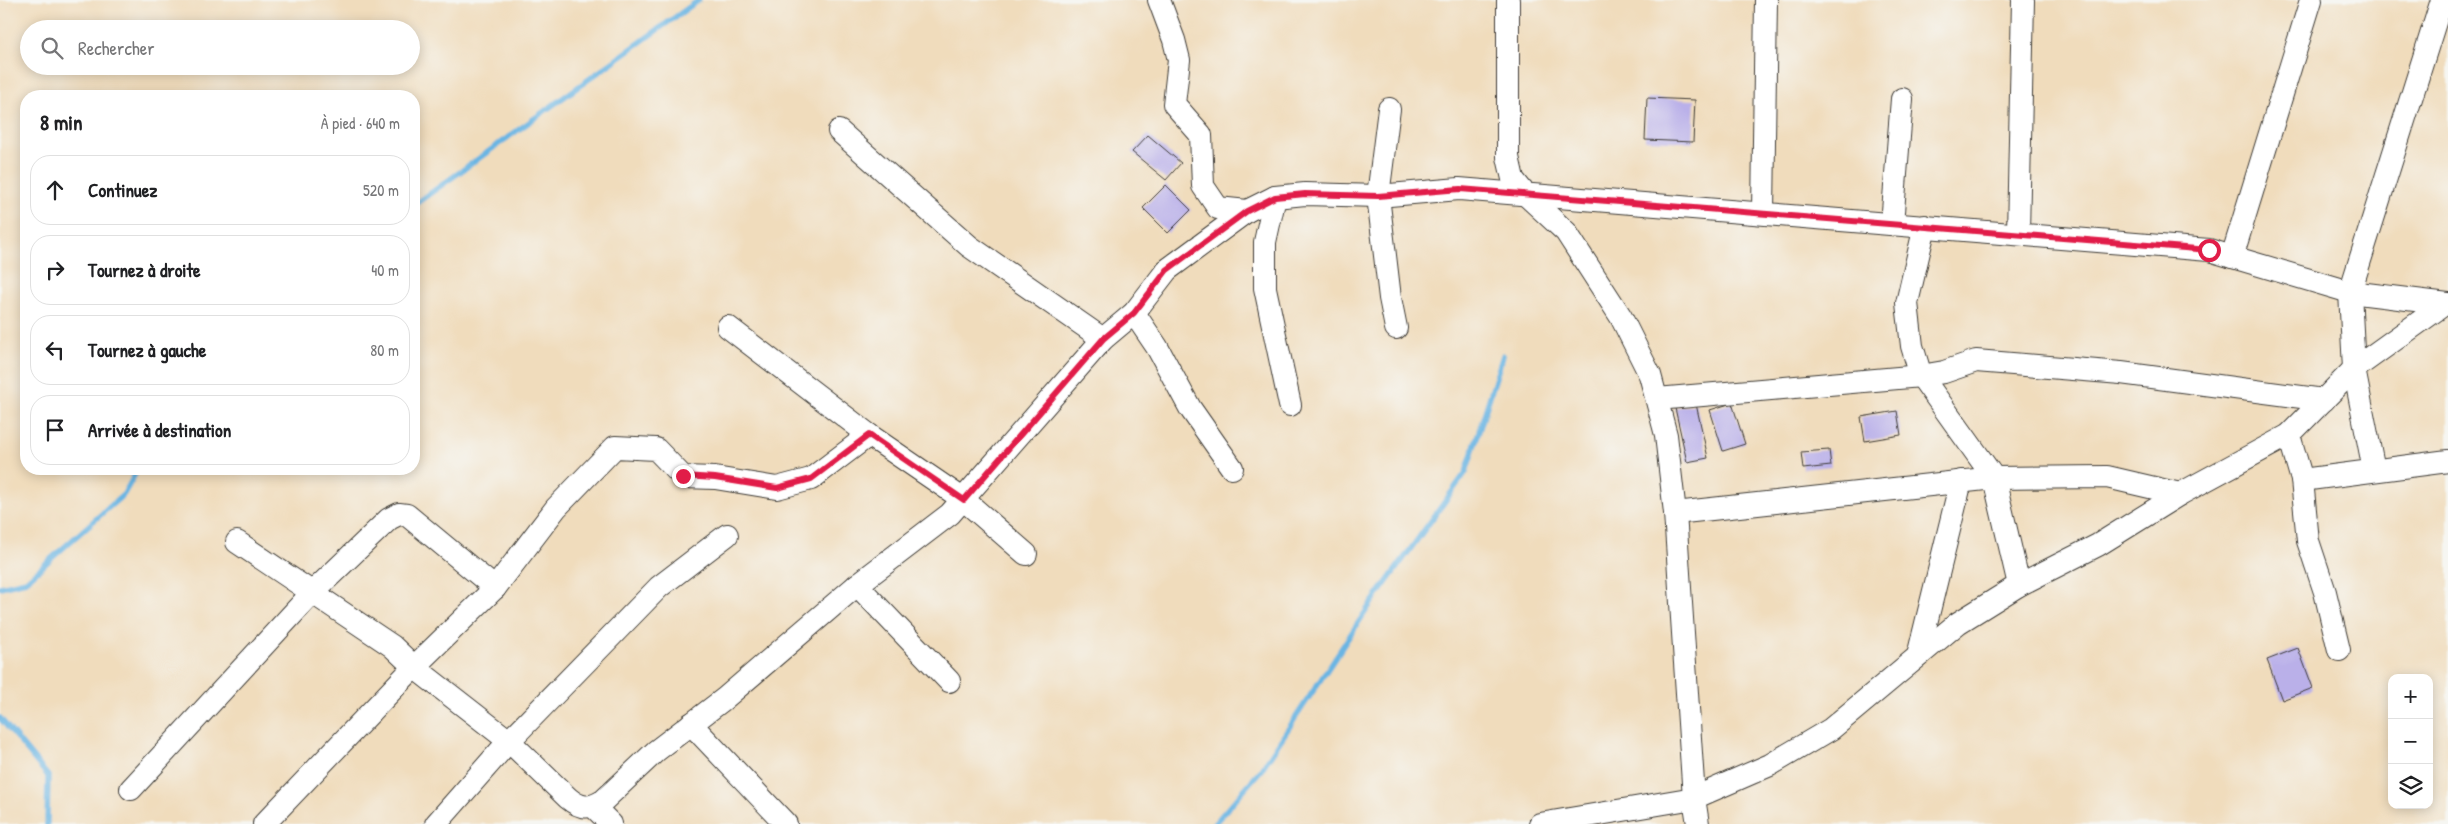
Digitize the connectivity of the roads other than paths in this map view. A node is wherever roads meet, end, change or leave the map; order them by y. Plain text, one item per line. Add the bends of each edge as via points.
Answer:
1 (1159, 0) edge
2 (1508, 0) edge
3 (1766, 0) edge
4 (2023, 0) edge
5 (2310, 0) edge
6 (2442, 0) edge
7 (1902, 98) dead end
8 (1389, 109) dead end
9 (839, 131) dead end
10 (1525, 194) junction
11 (1378, 196) junction
12 (1275, 197) junction
13 (1247, 211) junction
14 (1762, 212) junction
15 (1892, 224) junction
16 (1925, 226) junction
17 (2018, 234) junction
18 (2232, 257) junction
19 (2350, 292) junction
20 (2446, 305) edge
21 (1134, 313) junction
22 (728, 327) dead end
23 (1396, 328) dead end
24 (1103, 339) junction
25 (2354, 369) junction
26 (1921, 376) junction
27 (1657, 399) junction
28 (2324, 400) junction
29 (1290, 405) dead end
30 (869, 435) junction
31 (2289, 435) junction
32 (2448, 461) edge
33 (1232, 468) dead end
34 (2374, 470) junction
35 (1994, 478) junction
36 (2302, 480) junction
37 (1960, 481) junction
38 (2180, 494) junction
39 (964, 500) junction
40 (1675, 513) junction
41 (727, 535) dead end
42 (238, 542) dead end
43 (1026, 554) dead end
44 (857, 585) junction
45 (2019, 585) junction
46 (494, 588) junction
47 (313, 592) junction
48 (2339, 650) dead end
49 (1918, 656) junction
50 (414, 667) junction
51 (949, 681) dead end
52 (691, 724) junction
53 (509, 741) junction
54 (131, 789) dead end
55 (1694, 798) junction
56 (602, 818) edge
57 (264, 824) edge
58 (436, 824) edge
59 (786, 824) edge
60 (1540, 824) edge
61 (1698, 824) edge

1 - 13 street via 1179,60 1174,104 1201,135 1203,186 1218,208
2 - 10 street via 1508,157 1513,179
3 - 14 street
4 - 17 street
5 - 18 street
6 - 19 street
7 - 15 street
8 - 11 street
9 - 24 street via 969,246
10 - 11 street via 1460,189
10 - 14 street
10 - 27 street via 1566,232 1621,317 1650,375
11 - 12 street via 1305,194
11 - 23 street
12 - 13 street
12 - 29 street via 1265,242 1265,288
13 - 21 street via 1167,270
14 - 15 street
15 - 16 street
16 - 17 street
16 - 26 street via 1907,302 1912,346
17 - 18 street via 2209,250
18 - 19 street
19 - 20 street
19 - 25 street
20 - 25 street
21 - 24 street
21 - 33 street via 1157,347 1190,408
22 - 30 street
24 - 39 street
25 - 28 street
25 - 34 street
26 - 27 street
26 - 28 street via 1976,361 2121,373
26 - 35 street
27 - 40 street via 1666,434
28 - 31 street
30 - 39 street
30 - 46 street via 811,479 777,488 683,476 656,449 615,447 556,508
31 - 36 street
31 - 38 street
32 - 34 street
34 - 36 street
35 - 37 street
35 - 38 street via 2107,477
35 - 45 street
36 - 48 street via 2308,541
37 - 40 street
37 - 49 street
38 - 45 street via 2098,545
39 - 43 street
39 - 44 street
40 - 55 street
41 - 53 street via 659,587
42 - 47 street
44 - 51 street
44 - 52 street
45 - 49 street via 1958,623
46 - 47 street via 407,515 400,514 390,519
46 - 50 street
47 - 50 street via 392,646
47 - 54 street
49 - 55 street via 1831,729 1770,765
50 - 53 street
50 - 57 street
52 - 56 street via 656,751 604,800
52 - 59 street
53 - 56 street via 576,805
53 - 58 street
55 - 60 street
55 - 61 street

